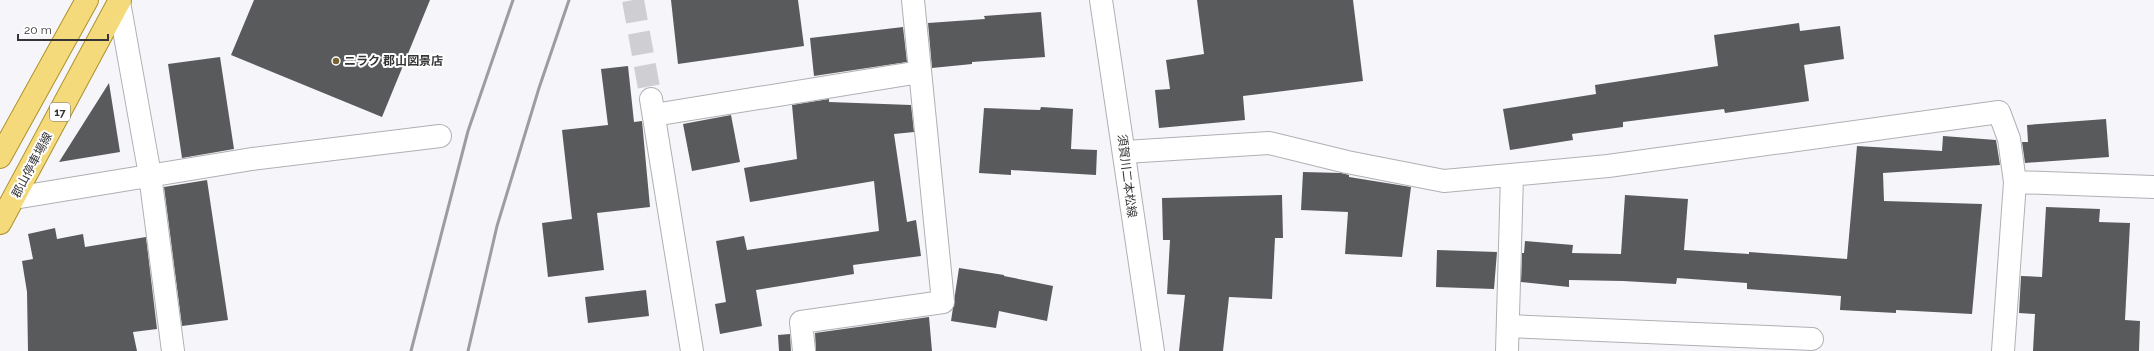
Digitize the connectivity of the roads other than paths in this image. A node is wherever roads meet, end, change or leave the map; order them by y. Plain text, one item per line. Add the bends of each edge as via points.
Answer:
1 (87, 0) edge
2 (913, 0) edge
3 (1101, 0) edge
4 (120, 1) edge
5 (920, 72) junction
6 (440, 136) dead end
7 (1125, 152) junction
8 (0, 157) edge
9 (150, 175) junction
10 (1512, 176) junction
11 (2015, 182) junction
12 (2154, 187) edge
13 (14, 198) junction
14 (0, 223) edge
15 (1508, 326) junction
16 (1812, 339) dead end
17 (173, 351) edge
18 (692, 351) edge
19 (804, 351) edge
20 (1153, 351) edge
21 (1507, 351) edge
22 (2003, 351) edge

1 - 8 main road, 17
2 - 5 street
3 - 7 street, 須賀川二本松線
4 - 9 street
4 - 13 main road, 郡山停車場線 / 17
5 - 18 street via 652,107
5 - 19 street via 943,302 801,322
6 - 9 street via 252,159
7 - 10 street via 1269,143 1347,162 1444,181
7 - 20 street, 須賀川二本松線
9 - 13 street
9 - 17 street
10 - 11 street via 1608,166 1998,112 2009,139
10 - 15 street
11 - 12 street
11 - 22 street
13 - 14 main road, 郡山停車場線 / 17
15 - 16 street
15 - 21 street

